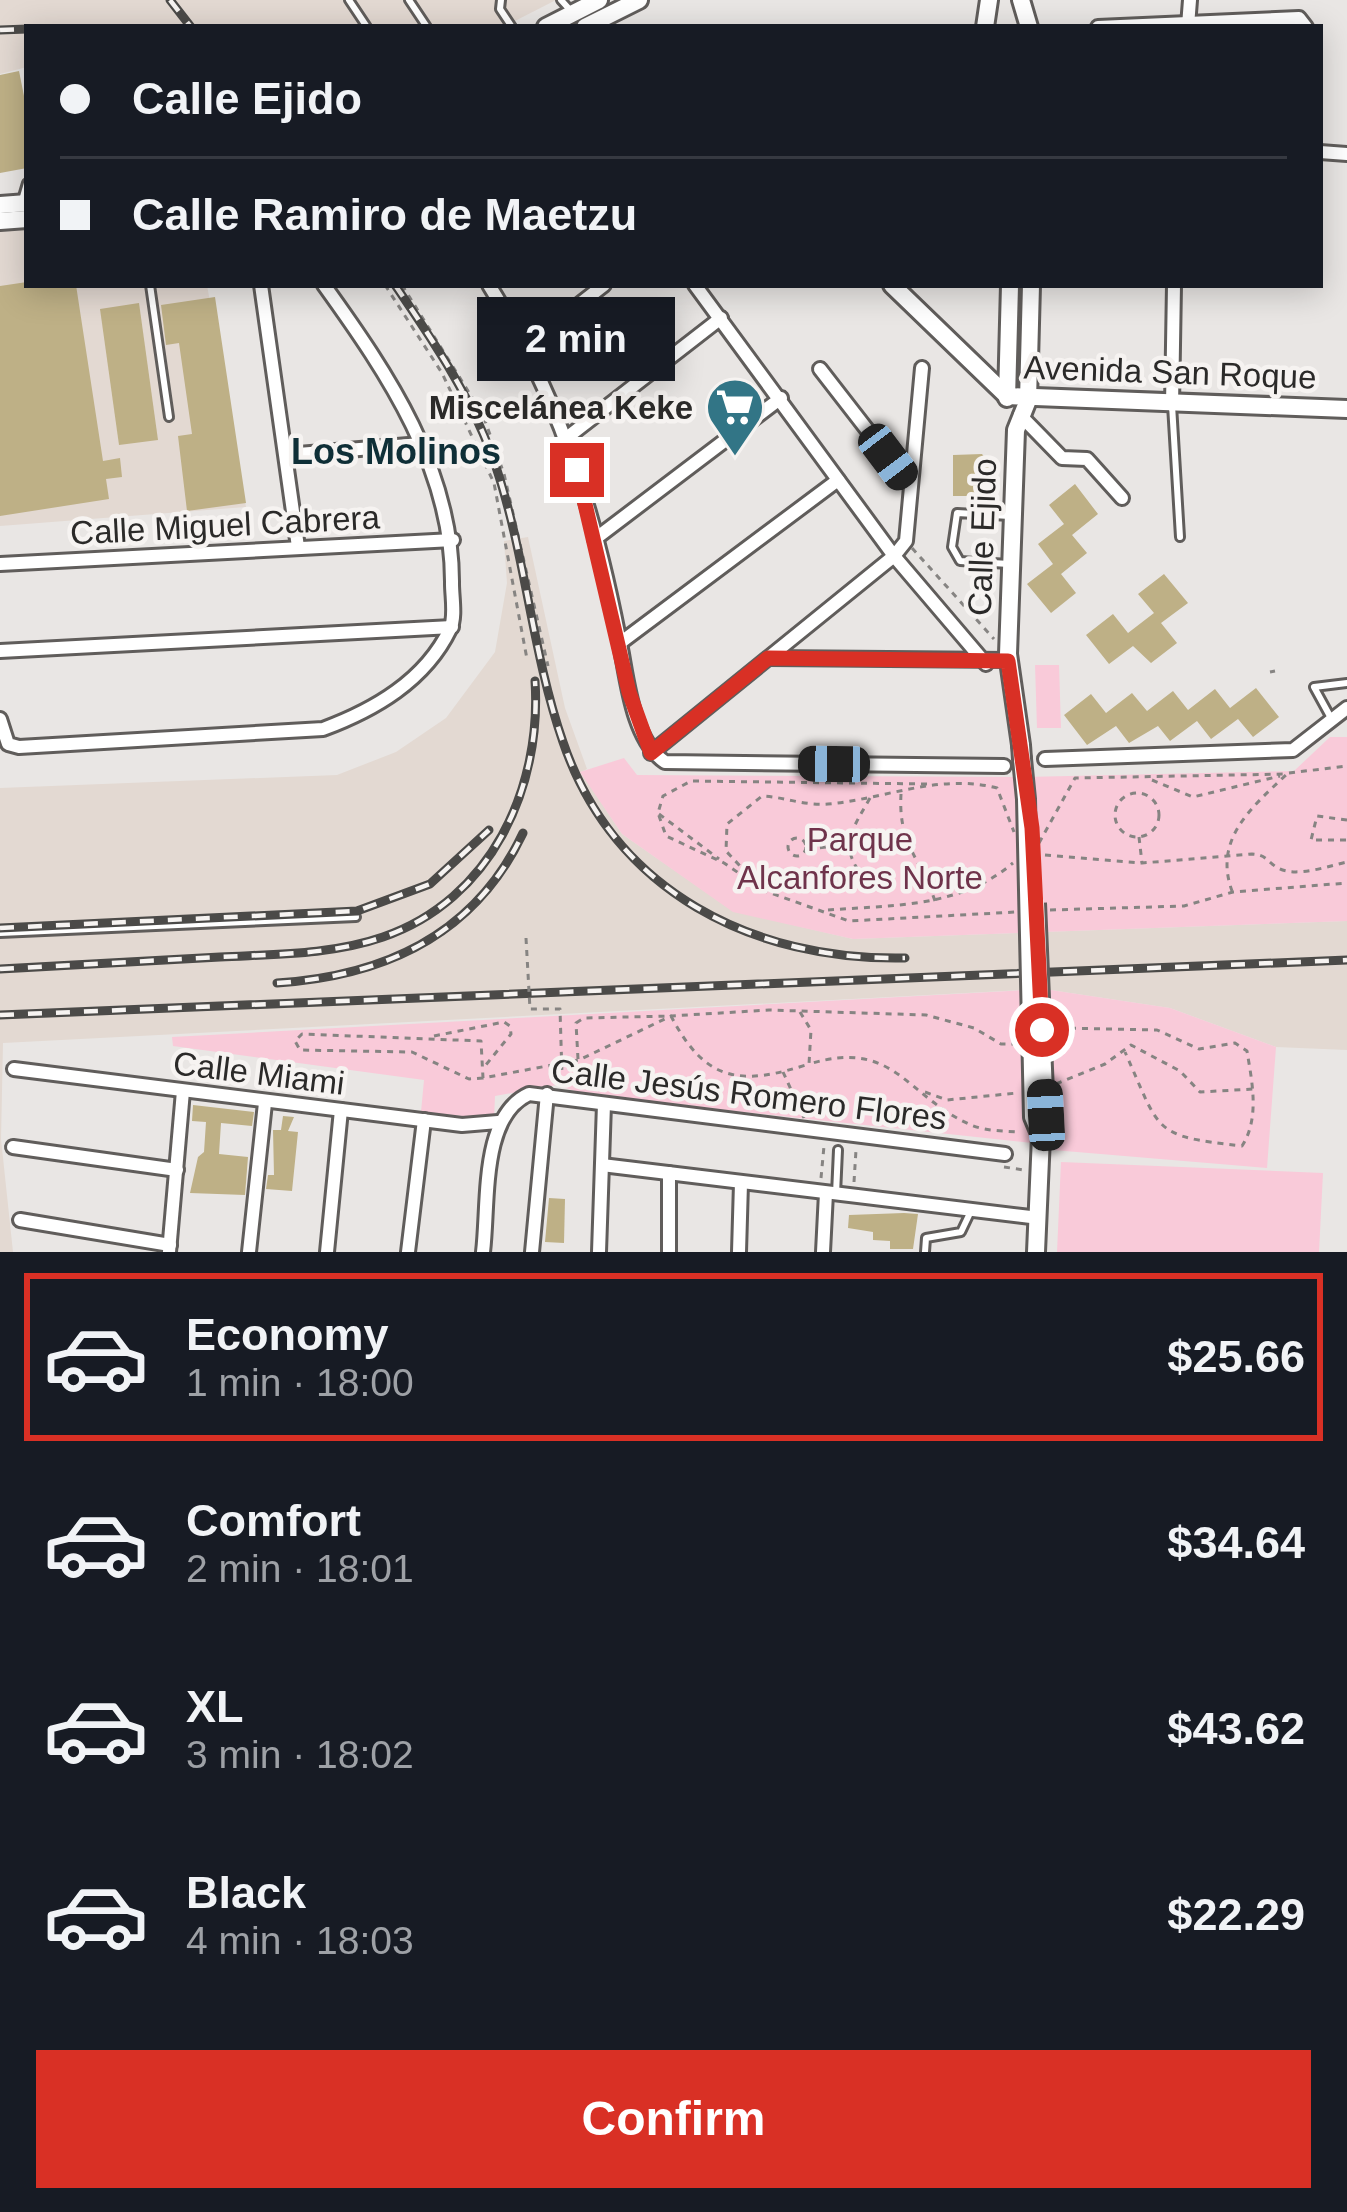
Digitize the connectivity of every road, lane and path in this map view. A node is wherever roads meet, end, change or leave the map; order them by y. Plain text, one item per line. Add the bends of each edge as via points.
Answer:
1 (639, 0) edge
2 (1190, 0) edge
3 (604, 4) edge
4 (573, 14) edge
5 (1188, 24) edge
6 (150, 288) edge
7 (261, 288) edge
8 (326, 288) edge
9 (387, 288) edge
10 (404, 288) edge
11 (491, 288) edge
12 (600, 288) edge
13 (697, 288) edge
14 (895, 288) edge
15 (1010, 288) edge
16 (1030, 288) edge
17 (1174, 288) edge
18 (721, 318) junction
19 (527, 345) junction
20 (922, 368) dead end
21 (820, 369) dead end
22 (1006, 396) junction
23 (781, 398) junction
24 (1172, 405) junction
25 (1347, 409) edge
26 (1022, 412) junction
27 (169, 417) dead end
28 (568, 436) junction
29 (421, 444) junction
30 (286, 455) junction
31 (838, 480) junction
32 (911, 486) junction
33 (1122, 498) dead end
34 (1013, 516) junction
35 (1180, 537) dead end
36 (595, 539) junction
37 (453, 540) junction
38 (906, 541) junction
39 (298, 548) junction
40 (894, 556) junction
41 (0, 564) edge
42 (1011, 564) junction
43 (452, 627) junction
44 (620, 644) junction
45 (0, 650) edge
46 (1008, 657) junction
47 (527, 658) dead end
48 (768, 658) junction
49 (986, 664) junction
50 (548, 666) dead end
51 (1347, 682) edge
52 (1347, 708) edge
53 (0, 719) edge
54 (1332, 720) junction
55 (651, 753) junction
56 (1045, 759) dead end
57 (1004, 766) dead end
58 (1347, 766) edge
59 (1287, 773) junction
60 (1136, 777) junction
61 (1147, 777) junction
62 (927, 784) junction
63 (901, 792) junction
64 (1136, 794) junction
65 (871, 797) junction
66 (658, 813) junction
67 (1347, 820) edge
68 (1138, 836) junction
69 (1019, 837) dead end
70 (1347, 840) edge
71 (848, 845) junction
72 (806, 849) dead end
73 (1224, 856) junction
74 (1018, 859) dead end
75 (722, 862) junction
76 (1347, 862) edge
77 (1142, 863) junction
78 (880, 873) dead end
79 (1347, 883) edge
80 (765, 891) junction
81 (1233, 892) junction
82 (935, 901) junction
83 (1050, 910) dead end
84 (824, 911) junction
85 (1028, 911) dead end
86 (356, 916) dead end
87 (0, 933) edge
88 (526, 938) dead end
89 (800, 1010) junction
90 (671, 1016) junction
91 (1054, 1028) dead end
92 (1130, 1028) junction
93 (426, 1038) junction
94 (1016, 1044) dead end
95 (1131, 1045) junction
96 (1125, 1052) junction
97 (578, 1060) junction
98 (808, 1064) junction
99 (482, 1068) junction
100 (14, 1069) dead end
101 (783, 1072) junction
102 (562, 1076) dead end
103 (483, 1078) junction
104 (1050, 1085) dead end
105 (1034, 1089) dead end
106 (1253, 1089) junction
107 (183, 1091) junction
108 (925, 1092) junction
109 (548, 1094) junction
110 (265, 1103) junction
111 (604, 1104) junction
112 (341, 1110) junction
113 (424, 1120) junction
114 (498, 1122) junction
115 (818, 1131) junction
116 (1019, 1132) dead end
117 (857, 1136) junction
118 (13, 1148) dead end
119 (838, 1150) dead end
120 (1005, 1154) joint
121 (602, 1165) junction
122 (177, 1170) junction
123 (669, 1173) junction
124 (1042, 1173) junction
125 (741, 1183) junction
126 (827, 1193) junction
127 (854, 1197) junction
128 (971, 1210) junction
129 (1039, 1218) junction
130 (20, 1220) dead end
131 (170, 1248) edge
132 (249, 1252) edge
133 (328, 1252) edge
134 (408, 1252) edge
135 (483, 1252) edge
136 (532, 1252) edge
137 (599, 1252) edge
138 (668, 1252) edge
139 (739, 1252) edge
140 (823, 1252) edge
141 (926, 1252) edge
142 (1036, 1252) edge

1 - 3 street
2 - 5 street
3 - 4 street
6 - 27 lane
7 - 30 street
8 - 29 street via 385,370
9 - 47 path via 442,373 494,483
10 - 50 path via 483,415
11 - 19 street
12 - 19 street
13 - 18 street
14 - 22 street, Avenida San Roque
15 - 22 street
16 - 26 street, Calle Ejido
17 - 24 street
18 - 23 street
18 - 28 street
19 - 28 street
20 - 32 street
21 - 32 street
22 - 26 street, Avenida San Roque
23 - 31 street
23 - 36 street
24 - 25 street, Avenida San Roque
24 - 26 street, Avenida San Roque
24 - 35 lane
26 - 33 street via 1062,458 1087,459
26 - 34 street, Calle Ejido
28 - 36 street
29 - 30 street
29 - 37 street
30 - 39 street
31 - 40 street
31 - 44 street
32 - 38 street
34 - 42 street, Calle Ejido
34 - 42 lane via 957,513 952,547 960,561
36 - 44 street
37 - 39 street, Calle Miguel Cabrera
37 - 43 street
38 - 40 street
38 - 46 path
39 - 41 street, Calle Miguel Cabrera
40 - 48 street
40 - 49 street
42 - 46 street, Calle Ejido
43 - 45 street
43 - 53 street via 400,692 323,729 8,744
44 - 55 street
46 - 49 street
46 - 124 street, Calle Ejido, bridge via 1026,799 1045,1094
48 - 49 street
48 - 55 street
51 - 54 lane via 1314,687
52 - 54 street
54 - 56 street via 1293,750
55 - 57 street via 664,762
58 - 59 path
59 - 61 path
59 - 61 path via 1193,797
59 - 73 path via 1253,806
60 - 61 path
60 - 64 path
60 - 77 path via 1075,778 1043,842 1030,849
62 - 63 path
62 - 66 path via 691,781 663,796
62 - 69 path via 997,788
63 - 65 path
63 - 82 path via 906,848
64 - 68 path via 1148,794 1161,814 1150,835
64 - 68 path via 1124,795 1113,816 1126,836
65 - 71 path
65 - 80 path via 811,805 762,796 736,815 727,824 726,851
66 - 75 path
66 - 75 path via 667,836
67 - 70 path via 1317,816 1312,840
68 - 77 path
71 - 72 path
71 - 78 path via 860,871
73 - 76 path via 1263,854 1280,869 1300,871
73 - 77 path
73 - 81 path
74 - 82 path via 968,892
75 - 80 path
79 - 81 path
80 - 84 path
81 - 83 path via 1184,906
82 - 84 path
84 - 85 path via 871,922
86 - 87 lane
88 - 102 path, bridge via 530,1010 560,1009
89 - 90 path
89 - 94 path via 926,1015
89 - 98 path via 811,1030
90 - 97 path
90 - 97 path via 584,1018 576,1023
90 - 101 path via 706,1067 730,1076
91 - 92 path
92 - 95 path
92 - 106 path via 1199,1049 1235,1043 1247,1051
93 - 99 path via 481,1041
93 - 99 path via 504,1022 511,1034
93 - 103 path via 302,1034 295,1041 301,1050 412,1052
95 - 96 path
95 - 106 path via 1200,1091
96 - 104 path
96 - 106 path via 1154,1120 1174,1137 1242,1146 1251,1132
97 - 103 path
98 - 101 path
98 - 108 path via 867,1057
99 - 103 path
100 - 107 street, Calle Miami
101 - 115 path
105 - 108 path via 947,1100
107 - 110 street, Calle Miami
107 - 122 street
108 - 116 path via 974,1126
109 - 111 street, Calle Jesús Romero Flores
109 - 114 street, Calle Jesús Romero Flores via 512,1102
109 - 136 street
110 - 112 street, Calle Miami
110 - 132 street
111 - 115 street, Calle Jesús Romero Flores
111 - 121 street
112 - 113 street, Calle Miami
112 - 133 street
113 - 114 street, Calle Miami
113 - 134 street
114 - 135 street
115 - 117 street, Calle Jesús Romero Flores
115 - 126 path
117 - 120 street, Calle Jesús Romero Flores
117 - 127 path
118 - 122 street
119 - 126 lane
120 - 124 path via 1003,1166
121 - 123 street
121 - 137 street
122 - 131 street
123 - 125 street
123 - 138 street
124 - 129 street, Calle Ejido
125 - 126 street
125 - 139 street
126 - 127 street
126 - 140 street
127 - 128 street
128 - 129 street
128 - 141 lane via 961,1232 926,1238
129 - 142 street, Calle Ejido
130 - 131 street

